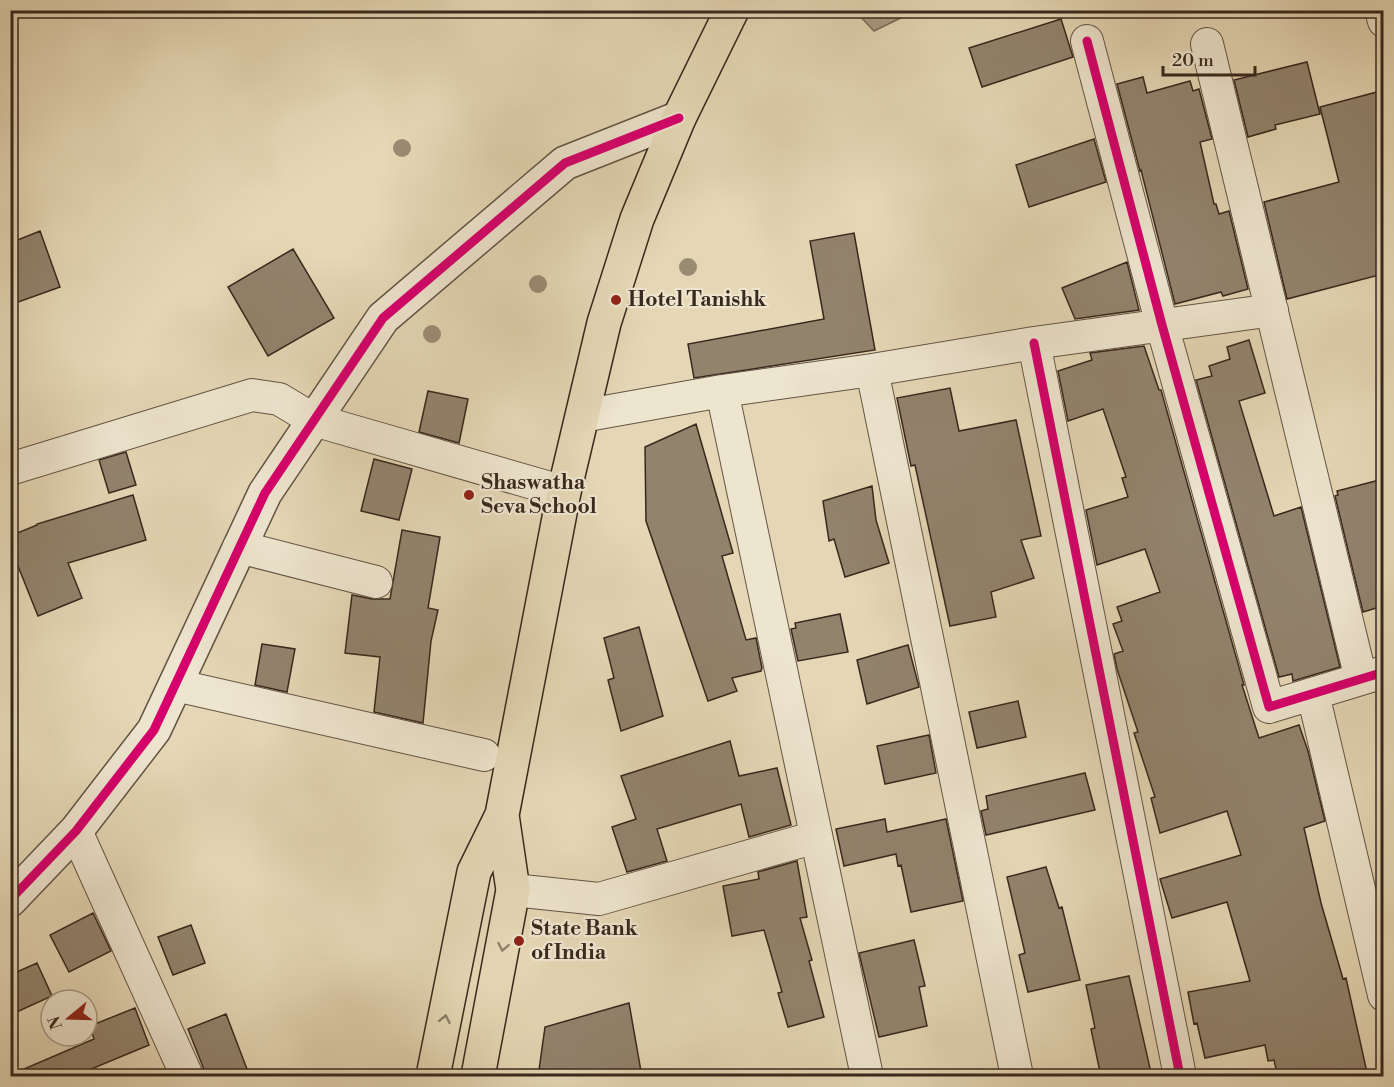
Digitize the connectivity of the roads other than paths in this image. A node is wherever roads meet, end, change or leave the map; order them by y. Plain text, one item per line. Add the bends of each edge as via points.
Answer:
1 (732, 10) edge
2 (1381, 10) edge
3 (1383, 21) edge
4 (1087, 41) dead end
5 (1207, 44) dead end
6 (679, 118) junction
7 (1272, 310) junction
8 (1162, 325) junction
9 (1034, 343) junction
10 (872, 370) junction
11 (722, 391) junction
12 (582, 416) junction
13 (314, 420) junction
14 (10, 469) edge
15 (564, 492) junction
16 (239, 548) junction
17 (376, 582) dead end
18 (1372, 676) edge
19 (175, 685) junction
20 (1313, 694) junction
21 (484, 755) dead end
22 (502, 815) junction
23 (76, 831) junction
24 (816, 837) junction
25 (1371, 886) edge
26 (513, 890) junction
27 (10, 900) edge
28 (1383, 995) edge
29 (187, 1077) edge
30 (433, 1077) edge
31 (478, 1077) edge
32 (867, 1077) edge
33 (1017, 1077) edge
34 (1180, 1077) edge

1 - 6 main road
2 - 3 street
4 - 8 street
5 - 7 street
6 - 12 main road via 637,219 604,323
6 - 13 street via 565,163 383,318
7 - 8 street
7 - 18 street
8 - 9 street
8 - 20 street via 1269,707
9 - 10 street
9 - 34 street
10 - 11 street
10 - 33 street
11 - 12 street
11 - 24 street
12 - 15 main road
13 - 14 street via 279,399 252,395
13 - 15 street
13 - 16 street via 265,494
15 - 22 main road
16 - 17 street
16 - 19 street
18 - 20 street
19 - 21 street
19 - 23 street via 154,730
20 - 25 street
22 - 26 main road
30 -> 22 main road via 474,872
23 - 27 street
23 - 29 street
24 - 26 street via 599,899
24 - 32 street
25 - 28 street
26 -> 31 main road

